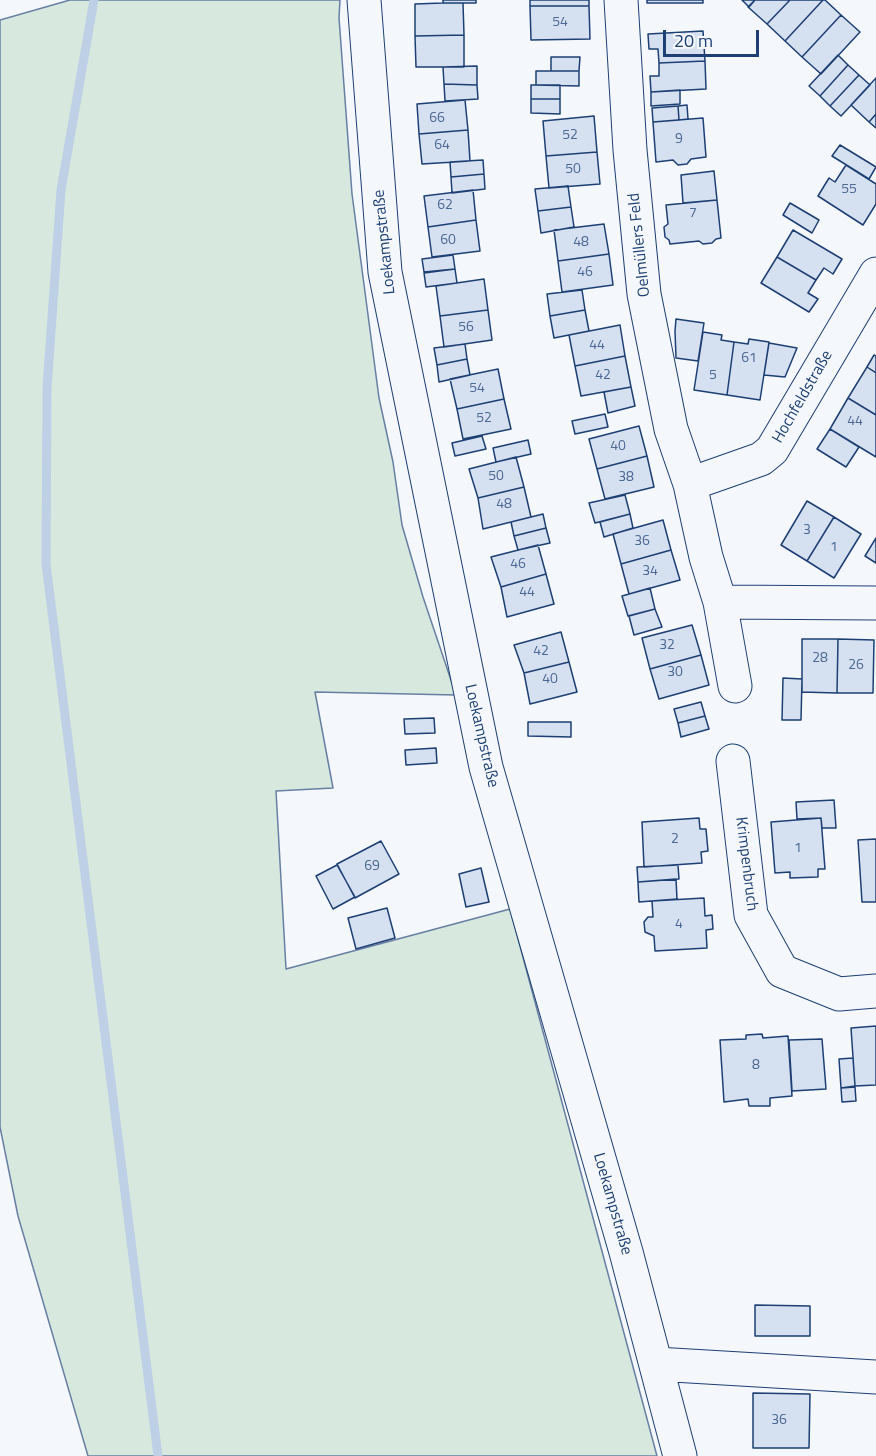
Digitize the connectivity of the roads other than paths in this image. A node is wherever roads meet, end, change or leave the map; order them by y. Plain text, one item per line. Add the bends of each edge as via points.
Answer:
1 (364, 0) edge
2 (621, 0) edge
3 (876, 274) edge
4 (690, 484) junction
5 (720, 602) junction
6 (876, 603) edge
7 (735, 686) dead end
8 (734, 761) dead end
9 (876, 991) edge
10 (656, 1364) junction
11 (876, 1377) edge
12 (680, 1456) edge

1 - 10 street, Loekampstraße via 385,272 486,767
2 - 4 street, Oelmüllers Feld via 644,294 671,429
3 - 4 street, Hochfeldstraße via 772,450 761,459
4 - 5 street
5 - 6 street
5 - 7 street
8 - 9 street, Krimpenbruch via 751,915 782,971 839,993
10 - 11 street
10 - 12 street, Loekampstraße

